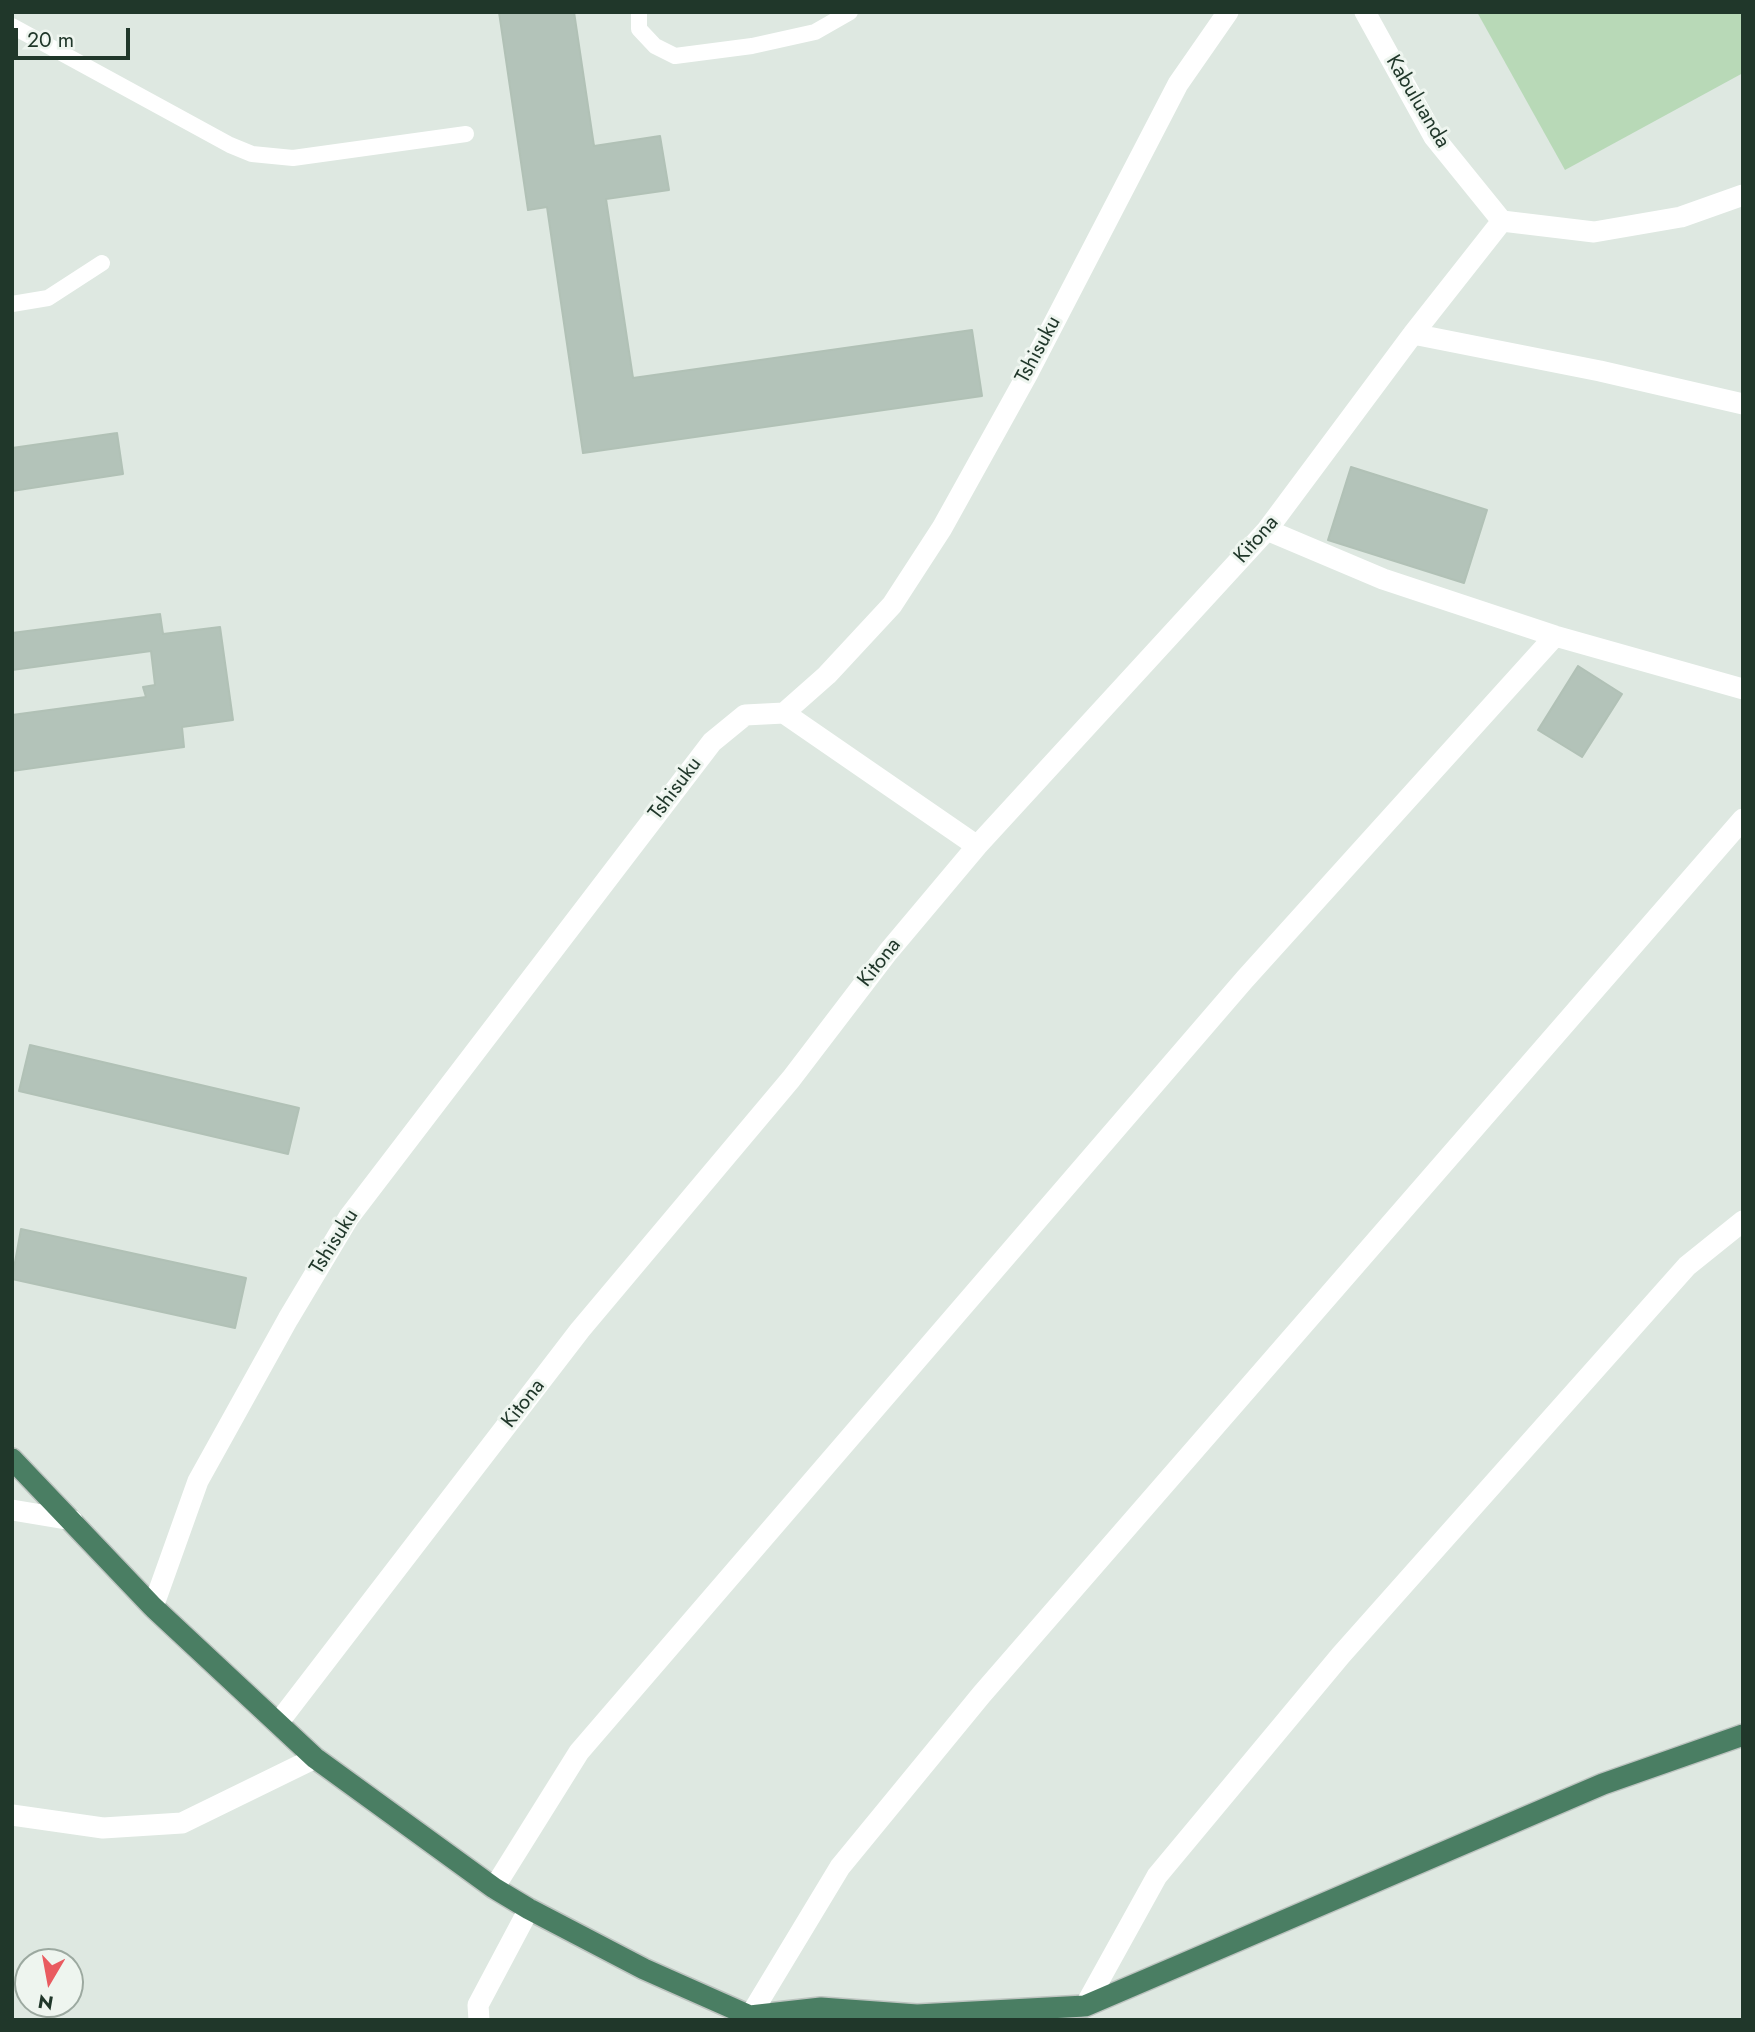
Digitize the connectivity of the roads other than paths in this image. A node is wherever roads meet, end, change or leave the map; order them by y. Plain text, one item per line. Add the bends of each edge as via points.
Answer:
1 (639, 12) edge
2 (850, 12) edge
3 (1228, 12) edge
4 (1365, 12) edge
5 (12, 26) edge
6 (466, 134) dead end
7 (1743, 195) edge
8 (1502, 220) junction
9 (102, 263) dead end
10 (12, 304) edge
11 (1413, 334) junction
12 (1743, 404) edge
13 (1267, 530) junction
14 (1555, 636) junction
15 (1743, 689) edge
16 (784, 713) junction
17 (1743, 819) edge
18 (977, 846) junction
19 (1743, 1222) edge
20 (12, 1459) edge
21 (12, 1510) edge
22 (72, 1520) junction
23 (153, 1607) junction
24 (278, 1723) junction
25 (1743, 1735) edge
26 (314, 1758) junction
27 (12, 1815) edge
28 (494, 1888) junction
29 (528, 1909) junction
30 (1084, 2006) junction
31 (750, 2016) junction
32 (479, 2020) edge

1 - 2 lane via 639,29 655,46 675,56 815,32
3 - 16 street, Tshisuku via 1178,85 942,528 892,605 827,675
4 - 8 street, Kabuluanda via 1434,137
5 - 6 lane via 252,154 293,158
7 - 8 street via 1681,217 1594,232
8 - 11 street, Kitona
9 - 10 lane via 48,298
11 - 12 street
11 - 13 street, Kitona
13 - 14 street via 1383,579
13 - 18 street, Kitona
14 - 15 street
14 - 28 street via 1245,979 579,1752
16 - 18 street
16 - 23 street, Tshisuku via 746,715 712,742 349,1217 198,1480
17 - 31 street via 982,1694 840,1867
18 - 24 street, Kitona via 888,951 791,1079 580,1330
19 - 30 street via 1687,1266 1341,1655 1157,1876
20 - 22 highway
21 - 22 street
22 - 23 highway
23 - 24 highway
24 - 26 highway
25 - 30 highway via 1603,1784
26 - 27 street via 182,1823 103,1828
26 - 28 highway
28 - 29 highway
29 - 31 highway via 644,1969
29 - 32 street via 478,2005
30 - 31 highway via 917,2015 821,2008

